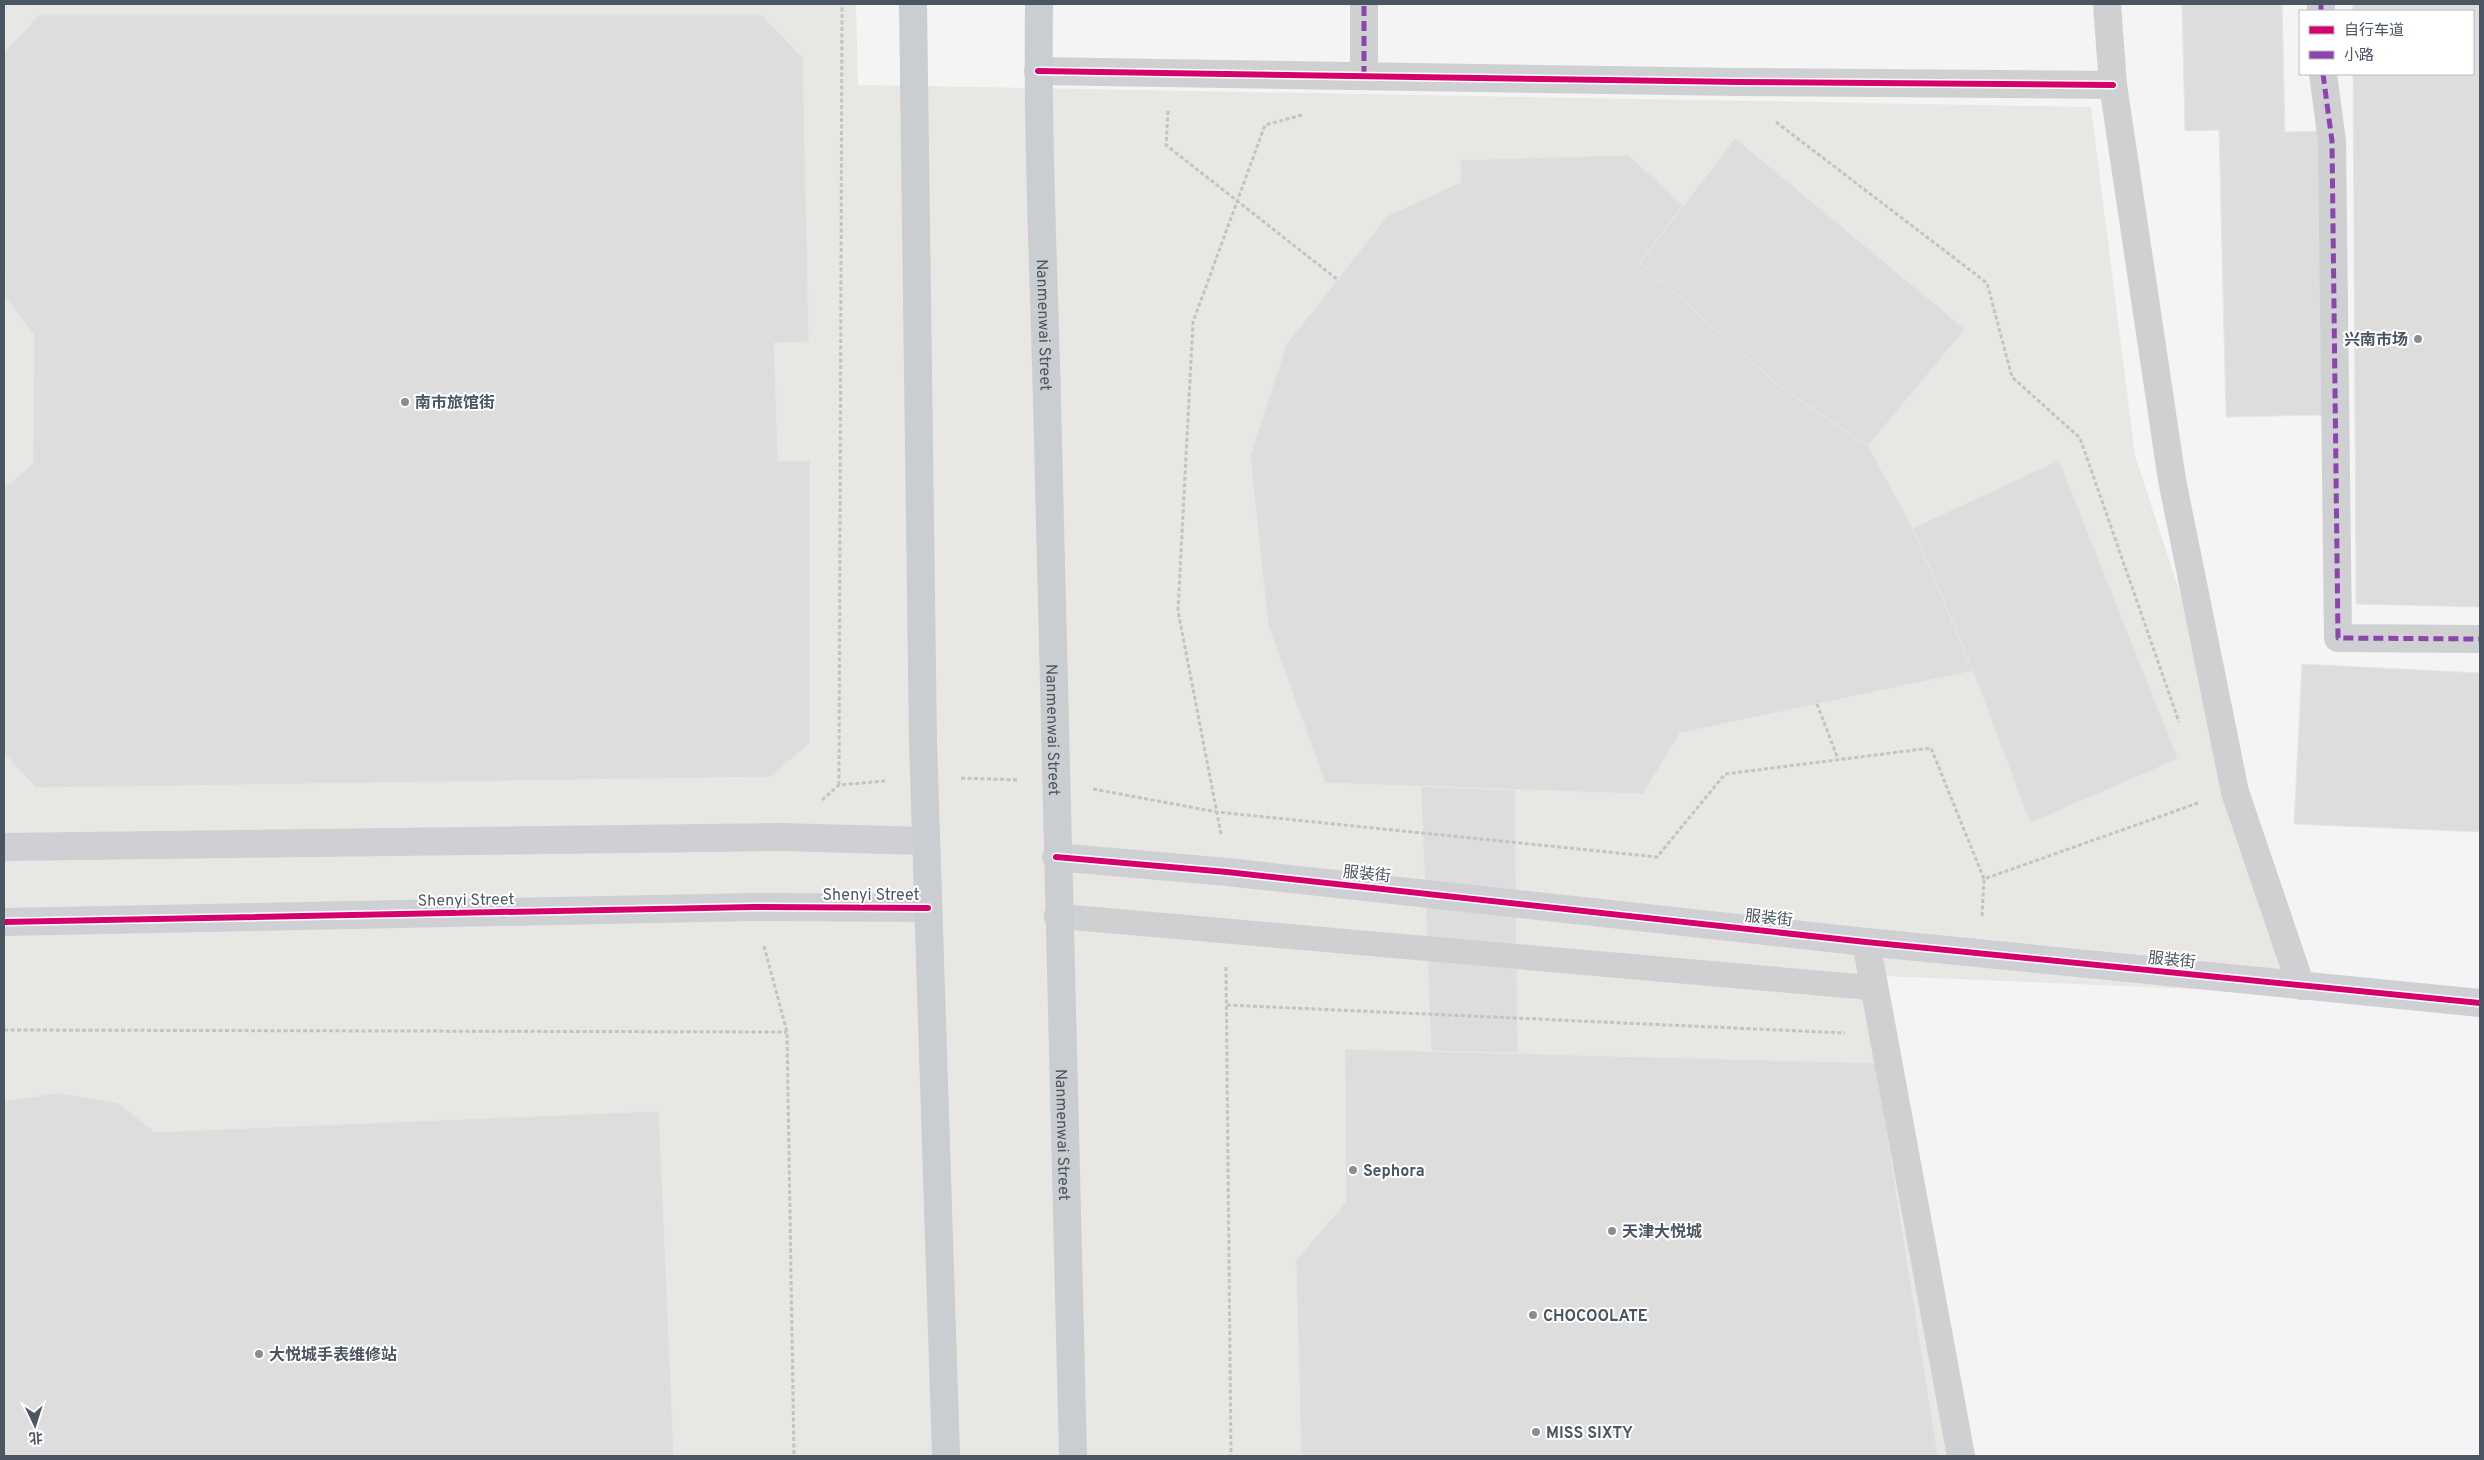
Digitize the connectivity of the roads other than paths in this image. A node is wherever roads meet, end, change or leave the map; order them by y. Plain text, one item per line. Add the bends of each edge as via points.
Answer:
1 (913, 4) edge
2 (1039, 4) edge
3 (1364, 4) edge
4 (2107, 4) edge
5 (1038, 71) junction
6 (2323, 75) edge
7 (1364, 76) junction
8 (2113, 84) junction
9 (2480, 639) edge
10 (926, 841) junction
11 (4, 847) edge
12 (1056, 857) junction
13 (928, 908) junction
14 (1056, 916) junction
15 (4, 922) edge
16 (1866, 942) junction
17 (2301, 986) junction
18 (1875, 988) junction
19 (2480, 1003) edge
20 (946, 1456) edge
21 (1073, 1456) edge
22 (1962, 1456) edge

1 - 10 main road
2 - 5 main road, Nanmenwai Street
3 - 7 street
4 - 8 street
5 - 7 street
5 - 12 main road, Nanmenwai Street
6 - 9 street via 2332,141 2338,638
7 - 8 street
8 - 17 street via 2172,480 2235,792
10 - 11 street via 781,837
10 - 13 main road
12 - 14 main road, Nanmenwai Street
12 - 16 street, 服装街 via 1227,872
13 - 15 street, Shenyi Street via 753,907
13 - 20 main road
14 - 18 lane
14 - 21 main road, Nanmenwai Street
16 - 17 street, 服装街
16 - 18 street
17 - 19 street, 服装街
18 - 22 street

